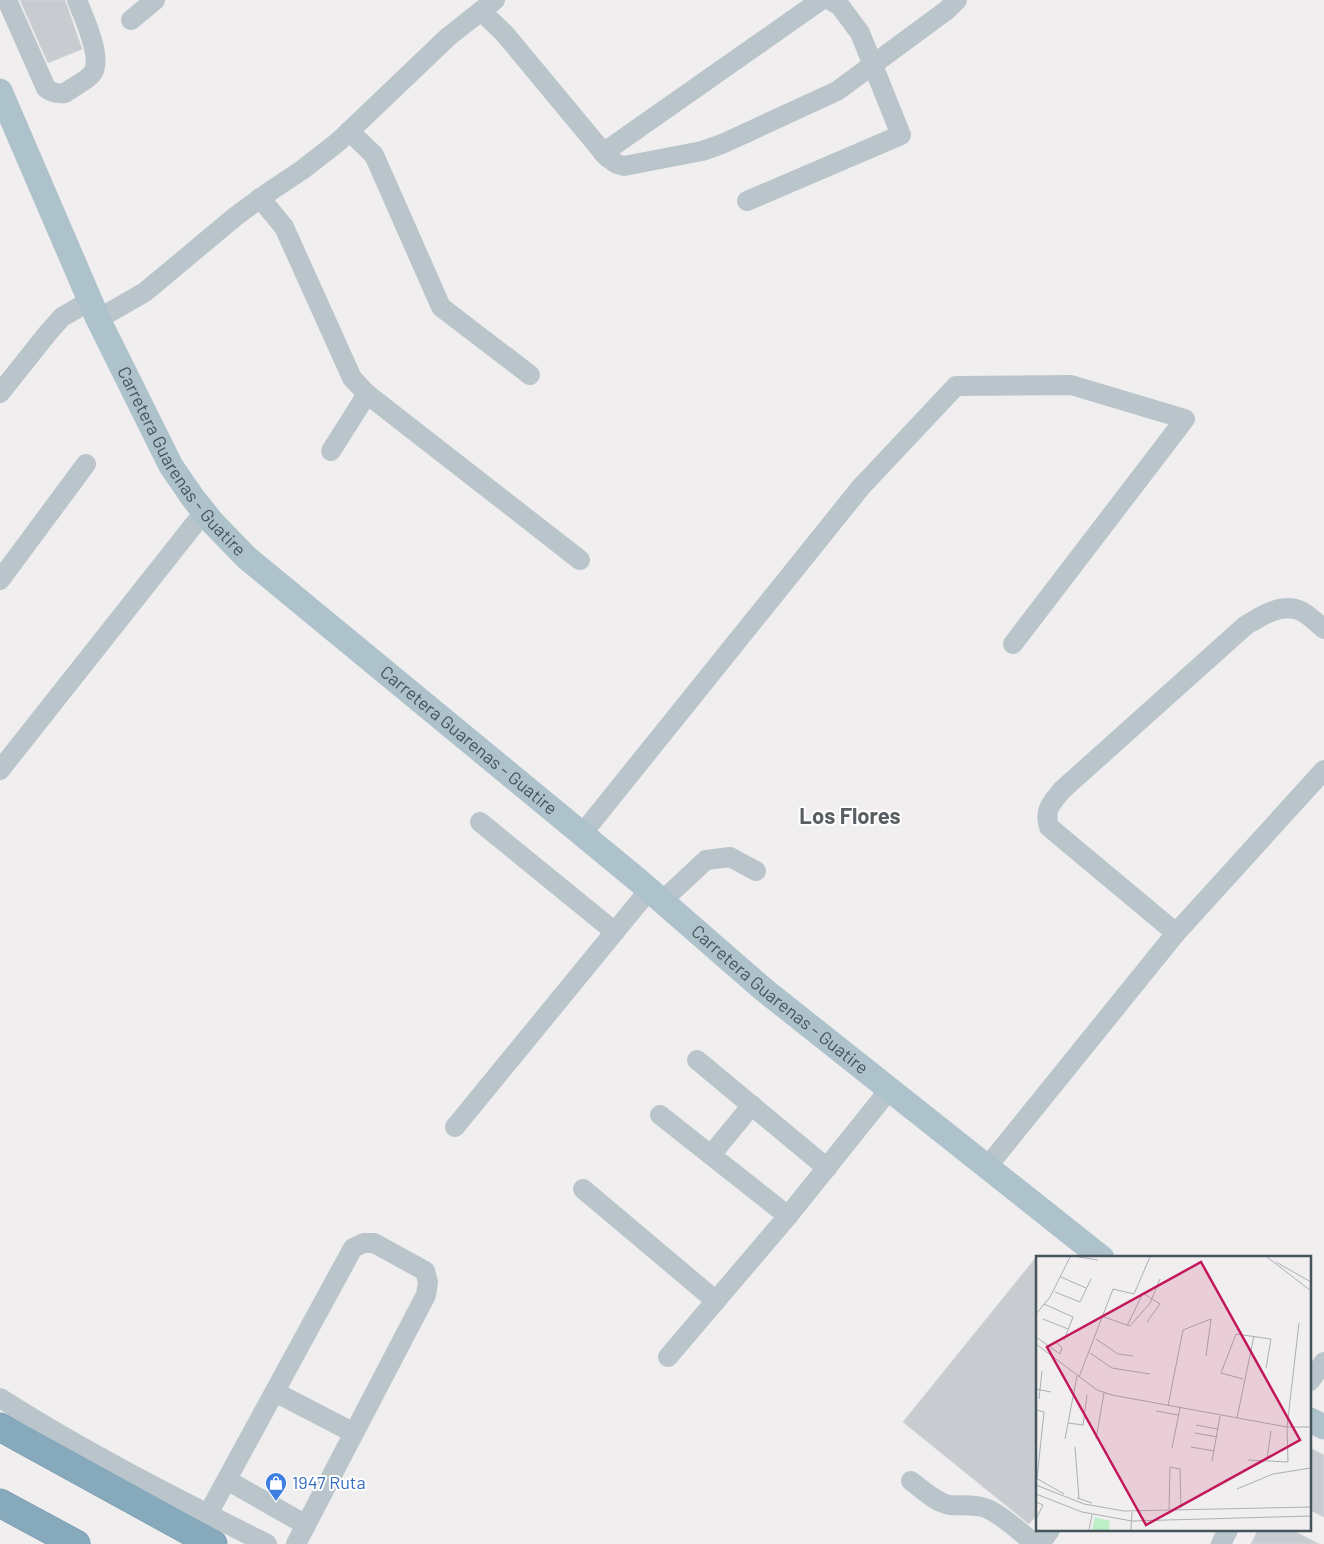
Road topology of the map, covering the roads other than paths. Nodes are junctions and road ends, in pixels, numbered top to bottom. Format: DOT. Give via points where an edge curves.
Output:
graph roads {
  1 [pos="7,0"];
  2 [pos="77,0"];
  3 [pos="155,0"];
  4 [pos="821,0"];
  5 [pos="830,0"];
  6 [pos="956,0"];
  7 [pos="488,5"];
  8 [pos="131,20"];
  9 [pos="874,65"];
  10 [pos="0,91"];
  11 [pos="349,131"];
  12 [pos="604,153"];
  13 [pos="260,198"];
  14 [pos="747,201"];
  15 [pos="94,310"];
  16 [pos="530,376"];
  17 [pos="0,393"];
  18 [pos="367,394"];
  19 [pos="330,451"];
  20 [pos="86,464"];
  21 [pos="204,512"];
  22 [pos="580,560"];
  23 [pos="0,580"];
  24 [pos="1324,629"];
  25 [pos="1013,644"];
  26 [pos="0,770"];
  27 [pos="1324,770"];
  28 [pos="480,822"];
  29 [pos="582,834"];
  30 [pos="756,871"];
  31 [pos="655,896"];
  32 [pos="615,932"];
  33 [pos="1176,933"];
  34 [pos="697,1060"];
  35 [pos="889,1090"];
  36 [pos="752,1106"];
  37 [pos="660,1115"];
  38 [pos="455,1127"];
  39 [pos="710,1155"];
  40 [pos="987,1167"];
  41 [pos="826,1168"];
  42 [pos="583,1189"];
  43 [pos="788,1216"];
  44 [pos="1099,1256"];
  45 [pos="716,1300"];
  46 [pos="668,1357"];
  47 [pos="1324,1362"];
  48 [pos="1312,1378"];
  49 [pos="275,1392"];
  50 [pos="0,1398"];
  51 [pos="1312,1421"];
  52 [pos="0,1427"];
  53 [pos="1324,1427"];
  54 [pos="354,1433"];
  55 [pos="227,1480"];
  56 [pos="911,1481"];
  57 [pos="0,1503"];
  58 [pos="208,1514"];
  59 [pos="306,1525"];
  60 [pos="1049,1532"];
  61 [pos="1227,1532"];
  62 [pos="76,1544"];
  63 [pos="214,1544"];
  64 [pos="267,1544"];
  65 [pos="296,1544"];
  66 [pos="1034,1544"];
  67 [pos="1040,1544"];
  68 [pos="1221,1544"];
  1 -- 2 [label="street" via="46,88 60,94 92,74 95,66 96,54"];
  3 -- 8 [label="street"];
  4 -- 12 [label="street"];
  5 -- 9 [label="street" via="840,6 860,33"];
  6 -- 9 [label="street"];
  7 -- 11 [label="street" via="448,37"];
  7 -- 12 [label="street" via="504,33"];
  9 -- 12 [label="street" via="837,91 745,135 702,151 624,166 611,161"];
  9 -- 14 [label="street" via="901,135"];
  10 -- 15 [label="main road, Carretera Guarenas - Guatire"];
  11 -- 13 [label="street" via="302,170"];
  11 -- 16 [label="street" via="374,155 441,307"];
  13 -- 15 [label="street" via="127,303"];
  13 -- 18 [label="street" via="284,227 352,378"];
  15 -- 17 [label="street" via="62,317"];
  15 -- 21 [label="main road, Carretera Guarenas - Guatire" via="171,466"];
  18 -- 19 [label="street"];
  18 -- 22 [label="street"];
  20 -- 23 [label="street"];
  21 -- 26 [label="street"];
  21 -- 29 [label="main road, Carretera Guarenas - Guatire" via="247,558"];
  24 -- 33 [label="street" via="1302,612 1291,608 1263,615 1245,626 1062,790 1049,806 1046,817 1049,828"];
  25 -- 29 [label="street" via="1184,419 1071,385 956,386 861,487"];
  27 -- 33 [label="street"];
  28 -- 32 [label="street"];
  29 -- 31 [label="main road, Carretera Guarenas - Guatire"];
  30 -- 31 [label="street" via="730,858 706,860"];
  31 -- 32 [label="street"];
  31 -- 35 [label="main road, Carretera Guarenas - Guatire" via="763,989"];
  32 -- 38 [label="street"];
  33 -- 40 [label="street"];
  34 -- 36 [label="street"];
  35 -- 40 [label="main road, Carretera Guarenas - Guatire"];
  35 -- 41 [label="street"];
  36 -- 39 [label="street"];
  36 -- 41 [label="street"];
  37 -- 39 [label="street"];
  39 -- 43 [label="street"];
  40 -- 44 [label="main road, Carretera Guarenas - Guatire"];
  41 -- 43 [label="street"];
  42 -- 45 [label="street"];
  43 -- 45 [label="street"];
  45 -- 46 [label="street"];
  47 -- 48 [label="street"];
  49 -- 54 [label="street"];
  49 -- 54 [label="street" via="353,1248 374,1243 425,1272 428,1282 426,1295"];
  49 -- 55 [label="street"];
  50 -- 58 [label="street" via="51,1431"];
  51 -- 53 [label="main road"];
  52 -- 63 [label="highway"];
  54 -- 59 [label="street"];
  55 -- 58 [label="street"];
  55 -- 59 [label="street"];
  56 -- 66 [label="street" via="939,1501 988,1508"];
  57 -- 62 [label="highway"];
  58 -- 64 [label="street"];
  59 -- 65 [label="street"];
  60 -- 67 [label="street"];
  61 -- 68 [label="street"];
}
